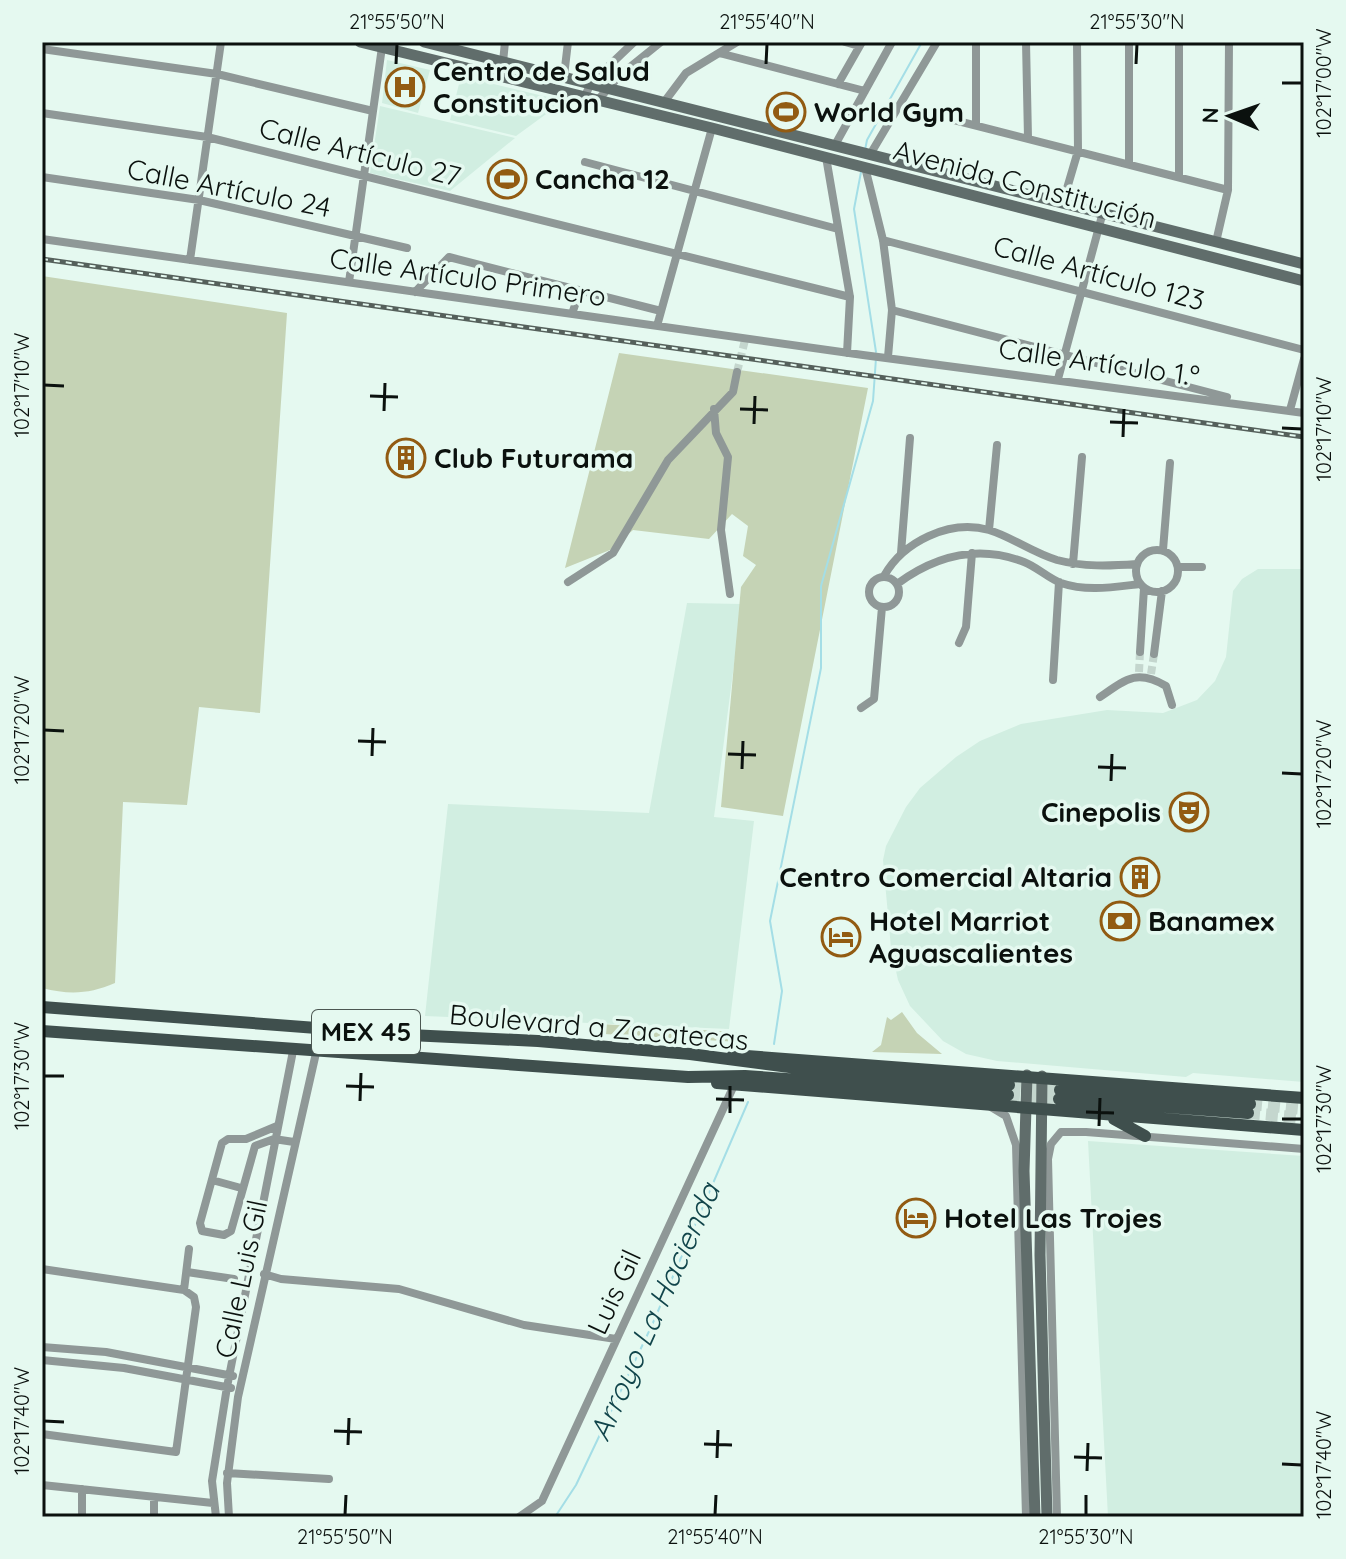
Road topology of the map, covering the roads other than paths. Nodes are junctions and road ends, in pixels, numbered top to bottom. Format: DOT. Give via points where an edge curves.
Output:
graph roads {
  1 [pos="221,42"];
  2 [pos="360,42"];
  3 [pos="424,42"];
  4 [pos="505,42"];
  5 [pos="568,42"];
  6 [pos="622,42"];
  7 [pos="634,42"];
  8 [pos="661,42"];
  9 [pos="737,42"];
  10 [pos="845,42"];
  11 [pos="892,42"];
  12 [pos="937,42"];
  13 [pos="976,42"];
  14 [pos="1026,42"];
  15 [pos="1077,42"];
  16 [pos="1129,42"];
  17 [pos="1179,42"];
  18 [pos="1229,42"];
  19 [pos="445,44"];
  20 [pos="860,44"];
  21 [pos="382,47"];
  22 [pos="42,49"];
  23 [pos="620,53"];
  24 [pos="723,54"];
  25 [pos="503,62"];
  26 [pos="217,74"];
  27 [pos="564,76"];
  28 [pos="591,83"];
  29 [pos="838,84"];
  30 [pos="607,87"];
  31 [pos="865,91"];
  32 [pos="585,96"];
  33 [pos="598,100"];
  34 [pos="665,101"];
  35 [pos="899,106"];
  36 [pos="373,111"];
  37 [pos="42,113"];
  38 [pos="976,124"];
  39 [pos="712,128"];
  40 [pos="207,137"];
  41 [pos="1028,138"];
  42 [pos="838,145"];
  43 [pos="1078,151"];
  44 [pos="869,153"];
  45 [pos="826,157"];
  46 [pos="585,162"];
  47 [pos="1129,163"];
  48 [pos="864,167"];
  49 [pos="365,176"];
  50 [pos="42,177"];
  51 [pos="1179,177"];
  52 [pos="1228,190"];
  53 [pos="694,192"];
  54 [pos="199,200"];
  55 [pos="1063,202"];
  56 [pos="1103,212"];
  57 [pos="838,229"];
  58 [pos="1098,229"];
  59 [pos="357,237"];
  60 [pos="42,239"];
  61 [pos="883,240"];
  62 [pos="1216,242"];
  63 [pos="407,248"];
  64 [pos="678,252"];
  65 [pos="190,260"];
  66 [pos="1304,264"];
  67 [pos="1304,281"];
  68 [pos="349,282"];
  69 [pos="580,290"];
  70 [pos="415,292"];
  71 [pos="1082,292"];
  72 [pos="850,297"];
  73 [pos="892,310"];
  74 [pos="661,311"];
  75 [pos="572,314"];
  76 [pos="657,326"];
  77 [pos="1304,350"];
  78 [pos="847,353"];
  79 [pos="1064,353"];
  80 [pos="885,356"];
  81 [pos="1304,359"];
  82 [pos="737,372"];
  83 [pos="1058,379"];
  84 [pos="1259,406"];
  85 [pos="714,409"];
  86 [pos="1290,410"];
  87 [pos="1304,413"];
  88 [pos="910,438"];
  89 [pos="997,445"];
  90 [pos="1082,457"];
  91 [pos="1170,463"];
  92 [pos="989,530"];
  93 [pos="1027,550"];
  94 [pos="1163,550"];
  95 [pos="901,553"];
  96 [pos="972,553"];
  97 [pos="1023,561"];
  98 [pos="1073,564"];
  99 [pos="1137,564"];
  100 [pos="1178,567"];
  101 [pos="1202,567"];
  102 [pos="884,576"];
  103 [pos="568,582"];
  104 [pos="1059,582"];
  105 [pos="897,584"];
  106 [pos="1142,586"];
  107 [pos="1162,591"];
  108 [pos="730,594"];
  109 [pos="882,607"];
  110 [pos="959,643"];
  111 [pos="1140,652"];
  112 [pos="1154,654"];
  113 [pos="1053,680"];
  114 [pos="1100,697"];
  115 [pos="1172,701"];
  116 [pos="861,708"];
  117 [pos="42,1007"];
  118 [pos="42,1031"];
  119 [pos="293,1051"];
  120 [pos="316,1053"];
  121 [pos="690,1054"];
  122 [pos="1027,1075"];
  123 [pos="1042,1076"];
  124 [pos="736,1081"];
  125 [pos="1059,1094"];
  126 [pos="1304,1098"];
  127 [pos="987,1105"];
  128 [pos="1024,1109"];
  129 [pos="1249,1109"];
  130 [pos="1039,1110"];
  131 [pos="1107,1116"];
  132 [pos="277,1126"];
  133 [pos="1304,1130"];
  134 [pos="1145,1136"];
  135 [pos="274,1139"];
  136 [pos="294,1142"];
  137 [pos="1304,1149"];
  138 [pos="1024,1171"];
  139 [pos="212,1180"];
  140 [pos="1017,1185"];
  141 [pos="241,1188"];
  142 [pos="1049,1232"];
  143 [pos="189,1249"];
  144 [pos="1040,1255"];
  145 [pos="42,1269"];
  146 [pos="187,1272"];
  147 [pos="264,1274"];
  148 [pos="234,1279"];
  149 [pos="1019,1280"];
  150 [pos="184,1290"];
  151 [pos="1028,1290"];
  152 [pos="616,1339"];
  153 [pos="42,1347"];
  154 [pos="42,1360"];
  155 [pos="189,1368"];
  156 [pos="1043,1370"];
  157 [pos="230,1376"];
  158 [pos="242,1378"];
  159 [pos="188,1380"];
  160 [pos="227,1387"];
  161 [pos="1053,1387"];
  162 [pos="240,1390"];
  163 [pos="42,1434"];
  164 [pos="1046,1458"];
  165 [pos="227,1473"];
  166 [pos="329,1479"];
  167 [pos="42,1485"];
  168 [pos="82,1489"];
  169 [pos="154,1497"];
  170 [pos="213,1503"];
  171 [pos="1036,1513"];
  172 [pos="82,1517"];
  173 [pos="154,1517"];
  174 [pos="216,1517"];
  175 [pos="229,1517"];
  176 [pos="519,1517"];
  177 [pos="1026,1517"];
  178 [pos="1047,1517"];
  179 [pos="1057,1517"];
  1 -- 26 [label="street"];
  2 -- 21 [label="main road, Avenida Constitución"];
  3 -- 19 [label="main road, Avenida Constitución"];
  4 -- 25 [label="street"];
  5 -- 27 [label="street"];
  6 -- 23 [label="street"];
  7 -- 23 [label="street"];
  8 -- 30 [label="street"];
  9 -- 24 [label="street"];
  10 -- 20 [label="street"];
  11 -- 31 [label="street"];
  12 -- 35 [label="street"];
  13 -- 38 [label="street"];
  14 -- 41 [label="street"];
  15 -- 43 [label="street"];
  16 -- 47 [label="street"];
  17 -- 51 [label="street"];
  18 -- 52 [label="street"];
  19 -- 25 [label="main road, Avenida Constitución"];
  20 -- 29 [label="street"];
  21 -- 32 [label="main road, Avenida Constitución"];
  21 -- 36 [label="street"];
  22 -- 26 [label="street"];
  23 -- 28 [label="street"];
  24 -- 29 [label="street"];
  24 -- 34 [label="street" via="686,73"];
  25 -- 27 [label="main road, Avenida Constitución"];
  26 -- 36 [label="street"];
  26 -- 40 [label="street"];
  27 -- 28 [label="main road, Avenida Constitución"];
  28 -- 30 [label="main road, Avenida Constitución"];
  28 -- 32 [label="street"];
  29 -- 31 [label="street"];
  30 -- 33 [label="street"];
  30 -- 34 [label="main road, Avenida Constitución"];
  31 -- 42 [label="street"];
  32 -- 33 [label="main road, Avenida Constitución"];
  33 -- 39 [label="main road, Avenida Constitución"];
  34 -- 42 [label="main road, Avenida Constitución"];
  35 -- 38 [label="street"];
  35 -- 44 [label="street"];
  36 -- 49 [label="street"];
  37 -- 40 [label="street, Calle Artículo 27"];
  38 -- 41 [label="street"];
  39 -- 45 [label="main road, Avenida Constitución"];
  39 -- 53 [label="street"];
  40 -- 49 [label="street, Calle Artículo 27"];
  40 -- 54 [label="street"];
  41 -- 43 [label="street"];
  42 -- 44 [label="main road, Avenida Constitución"];
  43 -- 47 [label="street"];
  43 -- 55 [label="street"];
  44 -- 55 [label="main road, Avenida Constitución"];
  45 -- 48 [label="main road, Avenida Constitución"];
  45 -- 57 [label="street"];
  46 -- 53 [label="street"];
  47 -- 51 [label="street"];
  48 -- 58 [label="main road, Avenida Constitución"];
  48 -- 61 [label="street"];
  49 -- 59 [label="street"];
  49 -- 64 [label="street, Calle Artículo 27"];
  50 -- 54 [label="street, Calle Artículo 24"];
  51 -- 52 [label="street"];
  52 -- 62 [label="street"];
  53 -- 57 [label="street"];
  53 -- 64 [label="street"];
  54 -- 59 [label="street, Calle Artículo 24"];
  54 -- 65 [label="street"];
  55 -- 56 [label="main road, Avenida Constitución"];
  56 -- 58 [label="street"];
  56 -- 62 [label="main road, Avenida Constitución"];
  57 -- 72 [label="street"];
  58 -- 67 [label="main road, Avenida Constitución"];
  58 -- 71 [label="street"];
  59 -- 63 [label="street, Calle Artículo 24"];
  59 -- 68 [label="street"];
  60 -- 65 [label="street, Calle Artículo Primero"];
  61 -- 71 [label="street, Calle Artículo 123"];
  61 -- 73 [label="street"];
  62 -- 66 [label="main road, Avenida Constitución"];
  64 -- 72 [label="street, Calle Artículo 27"];
  64 -- 74 [label="street"];
  65 -- 68 [label="street, Calle Artículo Primero"];
  68 -- 70 [label="street, Calle Artículo Primero"];
  69 -- 70 [label="street" via="449,257"];
  69 -- 74 [label="street"];
  69 -- 75 [label="street"];
  70 -- 75 [label="street, Calle Artículo Primero"];
  71 -- 77 [label="street, Calle Artículo 123"];
  71 -- 79 [label="street"];
  72 -- 78 [label="street"];
  73 -- 79 [label="street"];
  73 -- 80 [label="street"];
  74 -- 76 [label="street"];
  75 -- 76 [label="street, Calle Artículo Primero"];
  76 -- 78 [label="street, Calle Artículo Primero"];
  78 -- 80 [label="street, Calle Artículo Primero"];
  79 -- 83 [label="street"];
  79 -- 84 [label="street"];
  80 -- 83 [label="street, Calle Artículo 1.º"];
  81 -- 86 [label="street"];
  82 -- 85 [label="street" via="733,392"];
  83 -- 84 [label="street, Calle Artículo 1.º"];
  84 -- 86 [label="street, Calle Artículo 1.º"];
  85 -- 103 [label="street" via="668,460 613,553"];
  85 -- 108 [label="street" via="716,433 728,457 721,530"];
  86 -- 87 [label="street, Calle Artículo 1.º"];
  88 -- 95 [label="street"];
  89 -- 92 [label="street"];
  90 -- 98 [label="street"];
  91 -- 94 [label="street"];
  92 -- 93 [label="street"];
  92 -- 95 [label="street" via="939,533"];
  93 -- 97 [label="street"];
  93 -- 98 [label="street"];
  94 -- 99 [label="street" via="1150,550"];
  94 -- 100 [label="street"];
  95 -- 102 [label="street"];
  96 -- 97 [label="street"];
  96 -- 105 [label="street" via="924,564"];
  96 -- 110 [label="street" via="966,627"];
  97 -- 104 [label="street"];
  98 -- 99 [label="street"];
  99 -- 106 [label="street"];
  100 -- 101 [label="street"];
  100 -- 107 [label="street" via="1175,582"];
  102 -- 105 [label="street"];
  102 -- 109 [label="street" via="869,588 870,598"];
  104 -- 106 [label="street"];
  104 -- 113 [label="street"];
  105 -- 109 [label="street" via="895,602"];
  106 -- 107 [label="street"];
  106 -- 111 [label="street"];
  107 -- 112 [label="street"];
  109 -- 116 [label="street" via="874,699"];
  114 -- 115 [label="street" via="1139,674 1166,686"];
  117 -- 121 [label="main road, Boulevard a Zacatecas / MEX 45"];
  118 -- 119 [label="main road, Boulevard a Zacatecas / MEX 45"];
  119 -- 120 [label="main road, Boulevard a Zacatecas / MEX 45"];
  119 -- 132 [label="street, Calle Luis Gil"];
  120 -- 124 [label="main road, Boulevard a Zacatecas / MEX 45"];
  120 -- 136 [label="street, Calle Luis Gil"];
  121 -- 122 [label="main road"];
  121 -- 124 [label="main road, Boulevard a Zacatecas / MEX 45" via="1008,1090"];
  122 -- 123 [label="main road"];
  122 -- 128 [label="main road"];
  123 -- 126 [label="main road"];
  123 -- 130 [label="main road"];
  124 -- 127 [label="main road"];
  124 -- 152 [label="street, Luis Gil"];
  125 -- 129 [label="main road"];
  127 -- 128 [label="main road"];
  127 -- 140 [label="street" via="1006,1116 1014,1132"];
  128 -- 130 [label="main road"];
  128 -- 138 [label="main road"];
  130 -- 131 [label="main road"];
  130 -- 144 [label="main road"];
  131 -- 133 [label="main road"];
  131 -- 134 [label="main road"];
  132 -- 135 [label="street, Calle Luis Gil"];
  132 -- 139 [label="street" via="222,1143"];
  134 -- 137 [label="street"];
  134 -- 142 [label="street" via="1061,1132 1048,1159"];
  135 -- 136 [label="street"];
  135 -- 141 [label="street" via="255,1146"];
  135 -- 157 [label="street, Calle Luis Gil"];
  136 -- 147 [label="street, Calle Luis Gil"];
  138 -- 140 [label="main road"];
  138 -- 151 [label="main road"];
  139 -- 141 [label="street"];
  139 -- 141 [label="street" via="202,1231 231,1231"];
  140 -- 149 [label="street"];
  142 -- 144 [label="main road"];
  142 -- 161 [label="street"];
  143 -- 146 [label="street"];
  144 -- 156 [label="main road"];
  145 -- 150 [label="street"];
  146 -- 148 [label="street"];
  146 -- 150 [label="street"];
  147 -- 152 [label="street" via="399,1289 524,1325"];
  147 -- 158 [label="street, Calle Luis Gil"];
  149 -- 151 [label="main road"];
  149 -- 177 [label="street"];
  150 -- 155 [label="street" via="194,1297 196,1307"];
  151 -- 171 [label="main road"];
  152 -- 176 [label="street, Luis Gil" via="542,1501"];
  153 -- 155 [label="street" via="106,1352"];
  154 -- 159 [label="street" via="73,1360"];
  155 -- 157 [label="street"];
  155 -- 159 [label="street"];
  156 -- 161 [label="main road"];
  156 -- 164 [label="main road"];
  157 -- 158 [label="street"];
  157 -- 160 [label="street, Calle Luis Gil"];
  158 -- 162 [label="street, Calle Luis Gil"];
  159 -- 160 [label="street"];
  159 -- 163 [label="street" via="176,1452"];
  160 -- 162 [label="street"];
  160 -- 170 [label="street, Calle Luis Gil"];
  161 -- 179 [label="street"];
  162 -- 165 [label="street, Calle Luis Gil"];
  164 -- 171 [label="main road"];
  164 -- 178 [label="main road"];
  165 -- 166 [label="street"];
  165 -- 175 [label="street, Calle Luis Gil"];
  167 -- 168 [label="street"];
  168 -- 169 [label="street"];
  168 -- 172 [label="street"];
  169 -- 170 [label="street"];
  169 -- 173 [label="street"];
  170 -- 174 [label="street, Calle Luis Gil"];
}
